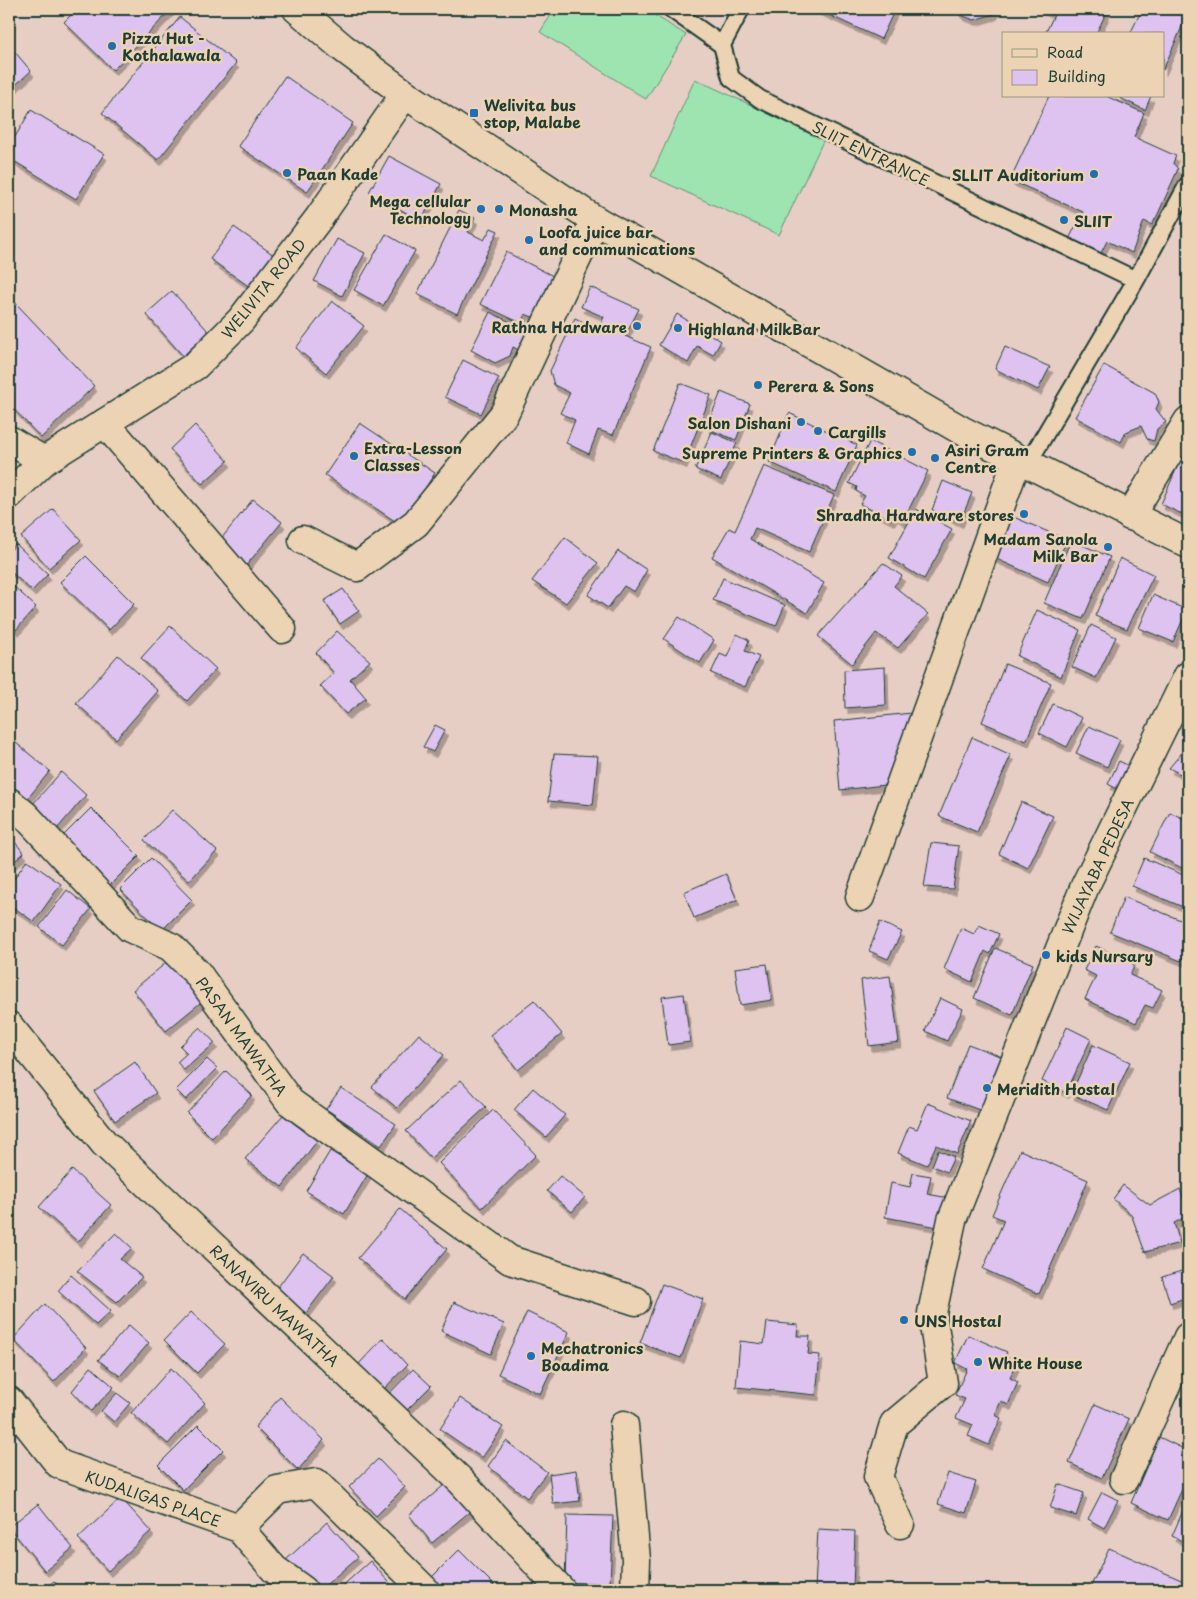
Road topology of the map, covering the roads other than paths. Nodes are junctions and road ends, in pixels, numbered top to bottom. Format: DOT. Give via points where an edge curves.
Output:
graph roads {
  1 [pos="296,9"];
  2 [pos="671,9"];
  3 [pos="741,9"];
  4 [pos="722,45"];
  5 [pos="405,94"];
  6 [pos="1188,184"];
  7 [pos="595,220"];
  8 [pos="1136,280"];
  9 [pos="1188,421"];
  10 [pos="104,423"];
  11 [pos="9,440"];
  12 [pos="44,460"];
  13 [pos="1022,462"];
  14 [pos="9,494"];
  15 [pos="1130,516"];
  16 [pos="303,540"];
  17 [pos="1188,544"];
  18 [pos="282,629"];
  19 [pos="1188,676"];
  20 [pos="9,802"];
  21 [pos="860,897"];
  22 [pos="9,1026"];
  23 [pos="636,1301"];
  24 [pos="1188,1337"];
  25 [pos="9,1401"];
  26 [pos="624,1425"];
  27 [pos="1124,1479"];
  28 [pos="900,1524"];
  29 [pos="239,1528"];
  30 [pos="555,1584"];
  31 [pos="303,1590"];
  32 [pos="425,1590"];
  33 [pos="635,1590"];
  1 -- 5 [label="street"];
  2 -- 4 [label="lane"];
  3 -- 4 [label="lane"];
  4 -- 8 [label="lane, SLIIT ENTRANCE" via="731,78 760,99"];
  5 -- 7 [label="street"];
  5 -- 10 [label="street, WELIVITA ROAD" via="319,218 242,320 195,366"];
  6 -- 8 [label="lane"];
  7 -- 13 [label="street"];
  7 -- 16 [label="street" via="504,414 416,523 357,567"];
  8 -- 13 [label="lane"];
  9 -- 15 [label="street"];
  10 -- 12 [label="street, WELIVITA ROAD"];
  10 -- 18 [label="street"];
  11 -- 12 [label="street"];
  12 -- 14 [label="street, WELIVITA ROAD"];
  13 -- 15 [label="street"];
  13 -- 21 [label="street"];
  15 -- 17 [label="street"];
  19 -- 28 [label="street, WIJAYABA PEDESA" via="1085,886 952,1220 932,1313 943,1383 894,1424 878,1477"];
  20 -- 23 [label="street, PASAN MAWATHA" via="130,928 171,947 197,973 290,1102 510,1260"];
  22 -- 30 [label="street, RANAVIRU MAWATHA" via="104,1143 461,1480"];
  24 -- 27 [label="street"];
  25 -- 29 [label="street, KUDALIGAS PLACE" via="59,1464"];
  26 -- 33 [label="street" via="636,1560"];
  29 -- 31 [label="street, KUDALIGAS PLACE" via="274,1569"];
  29 -- 32 [label="street" via="277,1490 316,1483"];
}
